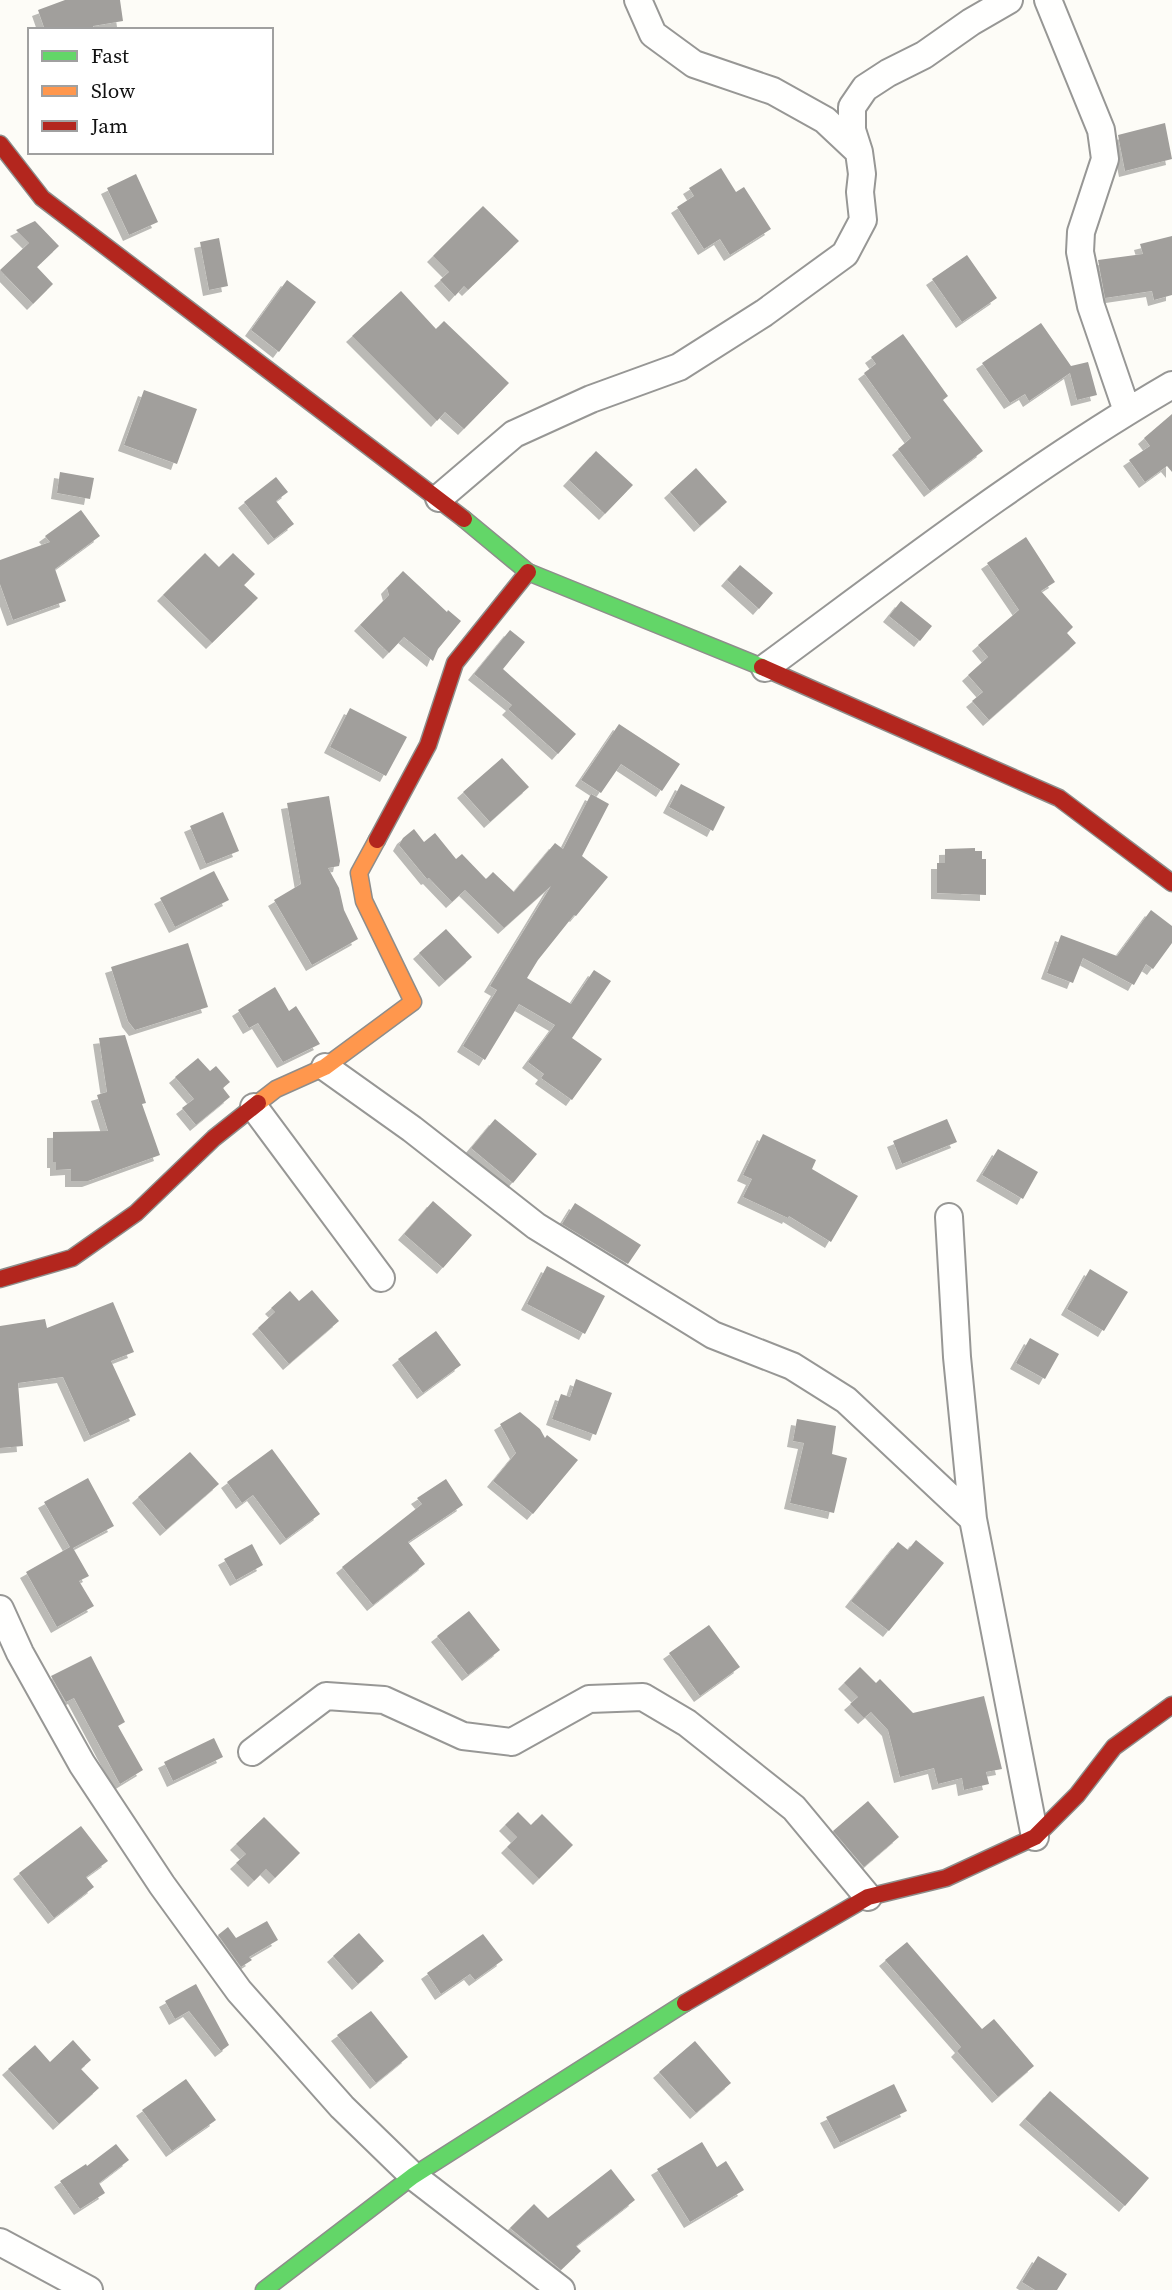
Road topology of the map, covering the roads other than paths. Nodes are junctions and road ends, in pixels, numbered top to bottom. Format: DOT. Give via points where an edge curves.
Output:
graph roads {
  1 [pos="638,0"];
  2 [pos="1009,0"];
  3 [pos="1048,0"];
  4 [pos="0,144"];
  5 [pos="859,152"];
  6 [pos="1172,385"];
  7 [pos="1127,411"];
  8 [pos="439,498"];
  9 [pos="528,572"];
  10 [pos="765,668"];
  11 [pos="1172,883"];
  12 [pos="325,1067"];
  13 [pos="254,1107"];
  14 [pos="949,1217"];
  15 [pos="381,1278"];
  16 [pos="0,1279"];
  17 [pos="973,1519"];
  18 [pos="0,1609"];
  19 [pos="1172,1705"];
  20 [pos="252,1752"];
  21 [pos="1035,1838"];
  22 [pos="868,1897"];
  23 [pos="413,2176"];
  24 [pos="0,2242"];
  25 [pos="89,2290"];
  26 [pos="264,2290"];
  27 [pos="561,2290"];
  1 -- 5 [label="street" via="653,34 694,64 773,92 825,120"];
  2 -- 5 [label="street" via="865,88 852,107 852,130"];
  3 -- 7 [label="street" via="1101,130 1105,159 1081,232 1080,252 1091,306"];
  4 -- 8 [label="street" via="43,198"];
  5 -- 8 [label="street" via="863,220 845,254 679,367 514,434"];
  6 -- 7 [label="street"];
  7 -- 10 [label="street" via="965,520"];
  8 -- 9 [label="street"];
  9 -- 10 [label="street"];
  9 -- 12 [label="street" via="455,663 428,745 359,873 364,901 414,1002"];
  10 -- 11 [label="street" via="1059,797"];
  12 -- 13 [label="street" via="276,1090"];
  12 -- 17 [label="street" via="536,1226 713,1335 792,1366 846,1400"];
  13 -- 15 [label="street"];
  13 -- 16 [label="street" via="214,1138 136,1213 72,1258"];
  14 -- 17 [label="street"];
  17 -- 21 [label="street"];
  18 -- 23 [label="street" via="82,1764 231,1980 342,2107"];
  19 -- 21 [label="street" via="1114,1747 1077,1795"];
  20 -- 22 [label="street" via="326,1696 384,1700 463,1737 512,1742 589,1699 643,1696 687,1723 794,1808"];
  21 -- 22 [label="street" via="946,1878"];
  22 -- 23 [label="street" via="669,2012"];
  23 -- 26 [label="street"];
  23 -- 27 [label="street"];
  24 -- 25 [label="street"];
}
